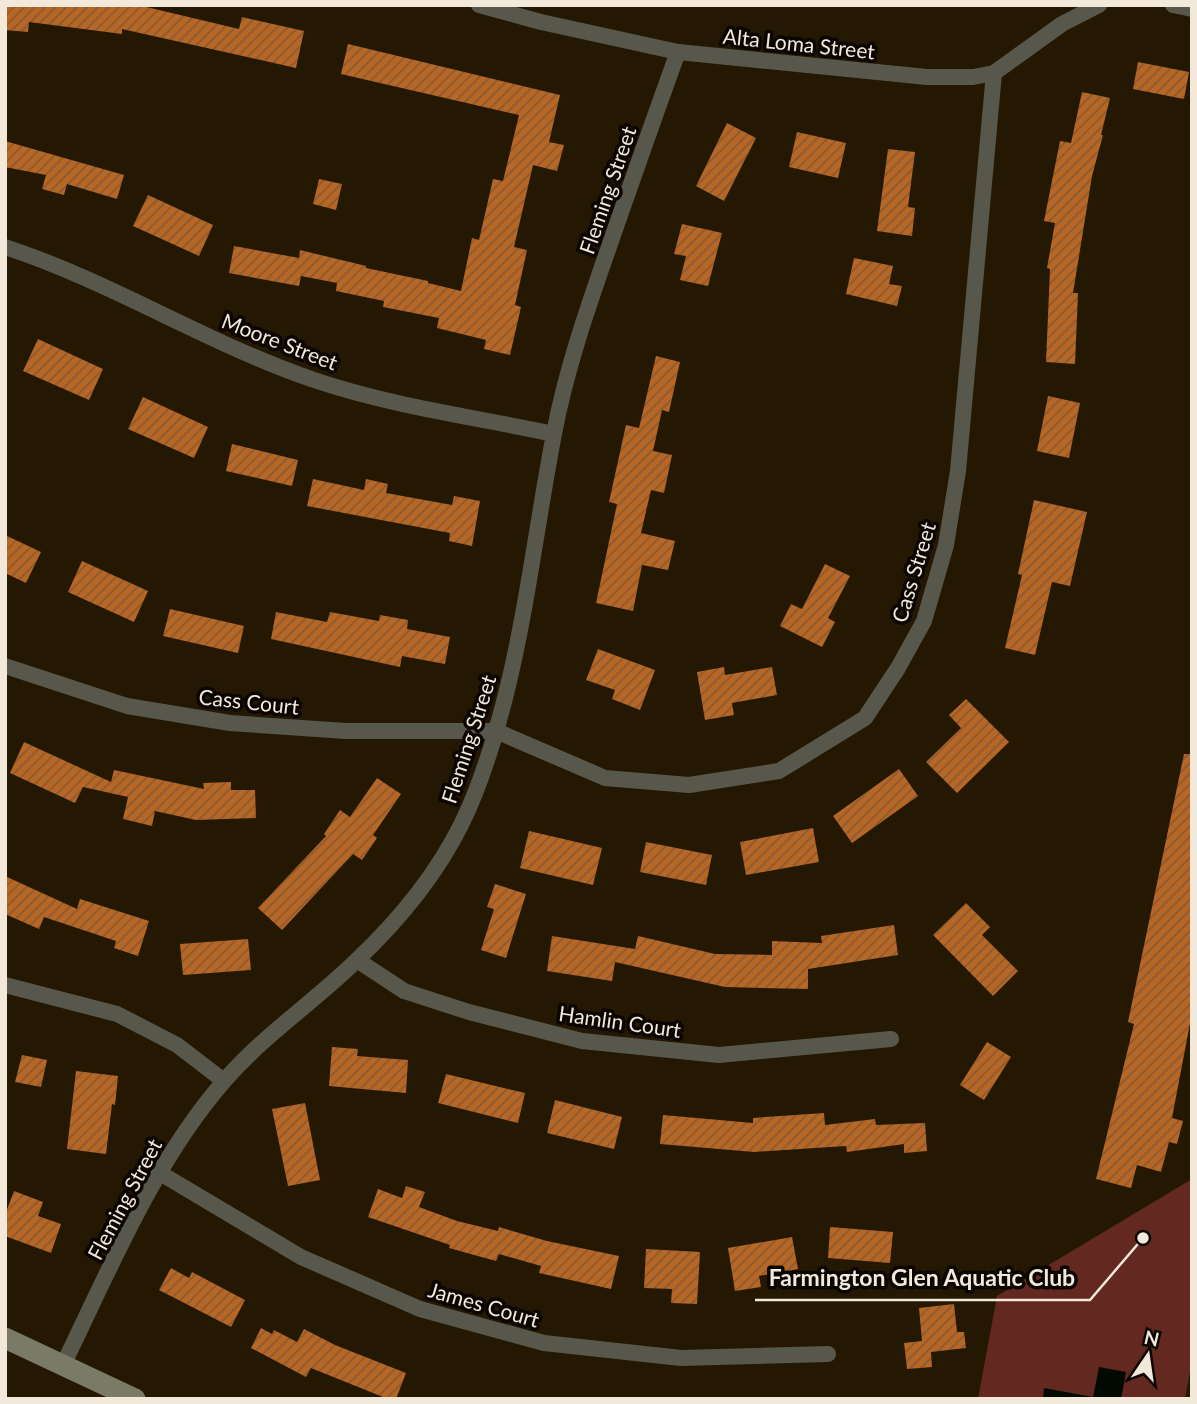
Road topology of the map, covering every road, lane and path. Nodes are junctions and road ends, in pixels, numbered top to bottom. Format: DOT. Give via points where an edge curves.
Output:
graph roads {
  1 [pos="479,5"];
  2 [pos="1100,5"];
  3 [pos="1173,5"];
  4 [pos="1192,9"];
  5 [pos="678,52"];
  6 [pos="994,73"];
  7 [pos="5,247"];
  8 [pos="554,434"];
  9 [pos="5,666"];
  10 [pos="496,731"];
  11 [pos="357,960"];
  12 [pos="5,985"];
  13 [pos="891,1039"];
  14 [pos="223,1082"];
  15 [pos="160,1173"];
  16 [pos="5,1338"];
  17 [pos="828,1354"];
  18 [pos="63,1365"];
  19 [pos="135,1399"];
  1 -- 5 [label="street, Alta Loma Street"];
  2 -- 6 [label="street" via="1062,24"];
  3 -- 4 [label="street"];
  5 -- 6 [label="street, Alta Loma Street" via="927,77"];
  5 -- 8 [label="street, Fleming Street" via="597,281"];
  6 -- 10 [label="street, Cass Street" via="958,471 946,545 924,621 864,718 779,771 689,785 605,778"];
  7 -- 8 [label="street, Moore Street" via="315,380"];
  8 -- 10 [label="street, Fleming Street" via="517,647"];
  9 -- 10 [label="street, Cass Court" via="127,706 230,723 346,731"];
  10 -- 11 [label="street, Fleming Street" via="462,824 435,870"];
  11 -- 13 [label="street, Hamlin Court" via="404,991 582,1041 719,1055"];
  11 -- 14 [label="street, Fleming Street" via="257,1046"];
  12 -- 14 [label="street" via="117,1014 177,1045"];
  14 -- 15 [label="street, Fleming Street"];
  15 -- 17 [label="street, James Court" via="301,1257 420,1309 507,1333 544,1343 681,1358"];
  15 -- 18 [label="street, Fleming Street"];
  16 -- 18 [label="street"];
  18 -- 19 [label="street"];
}
